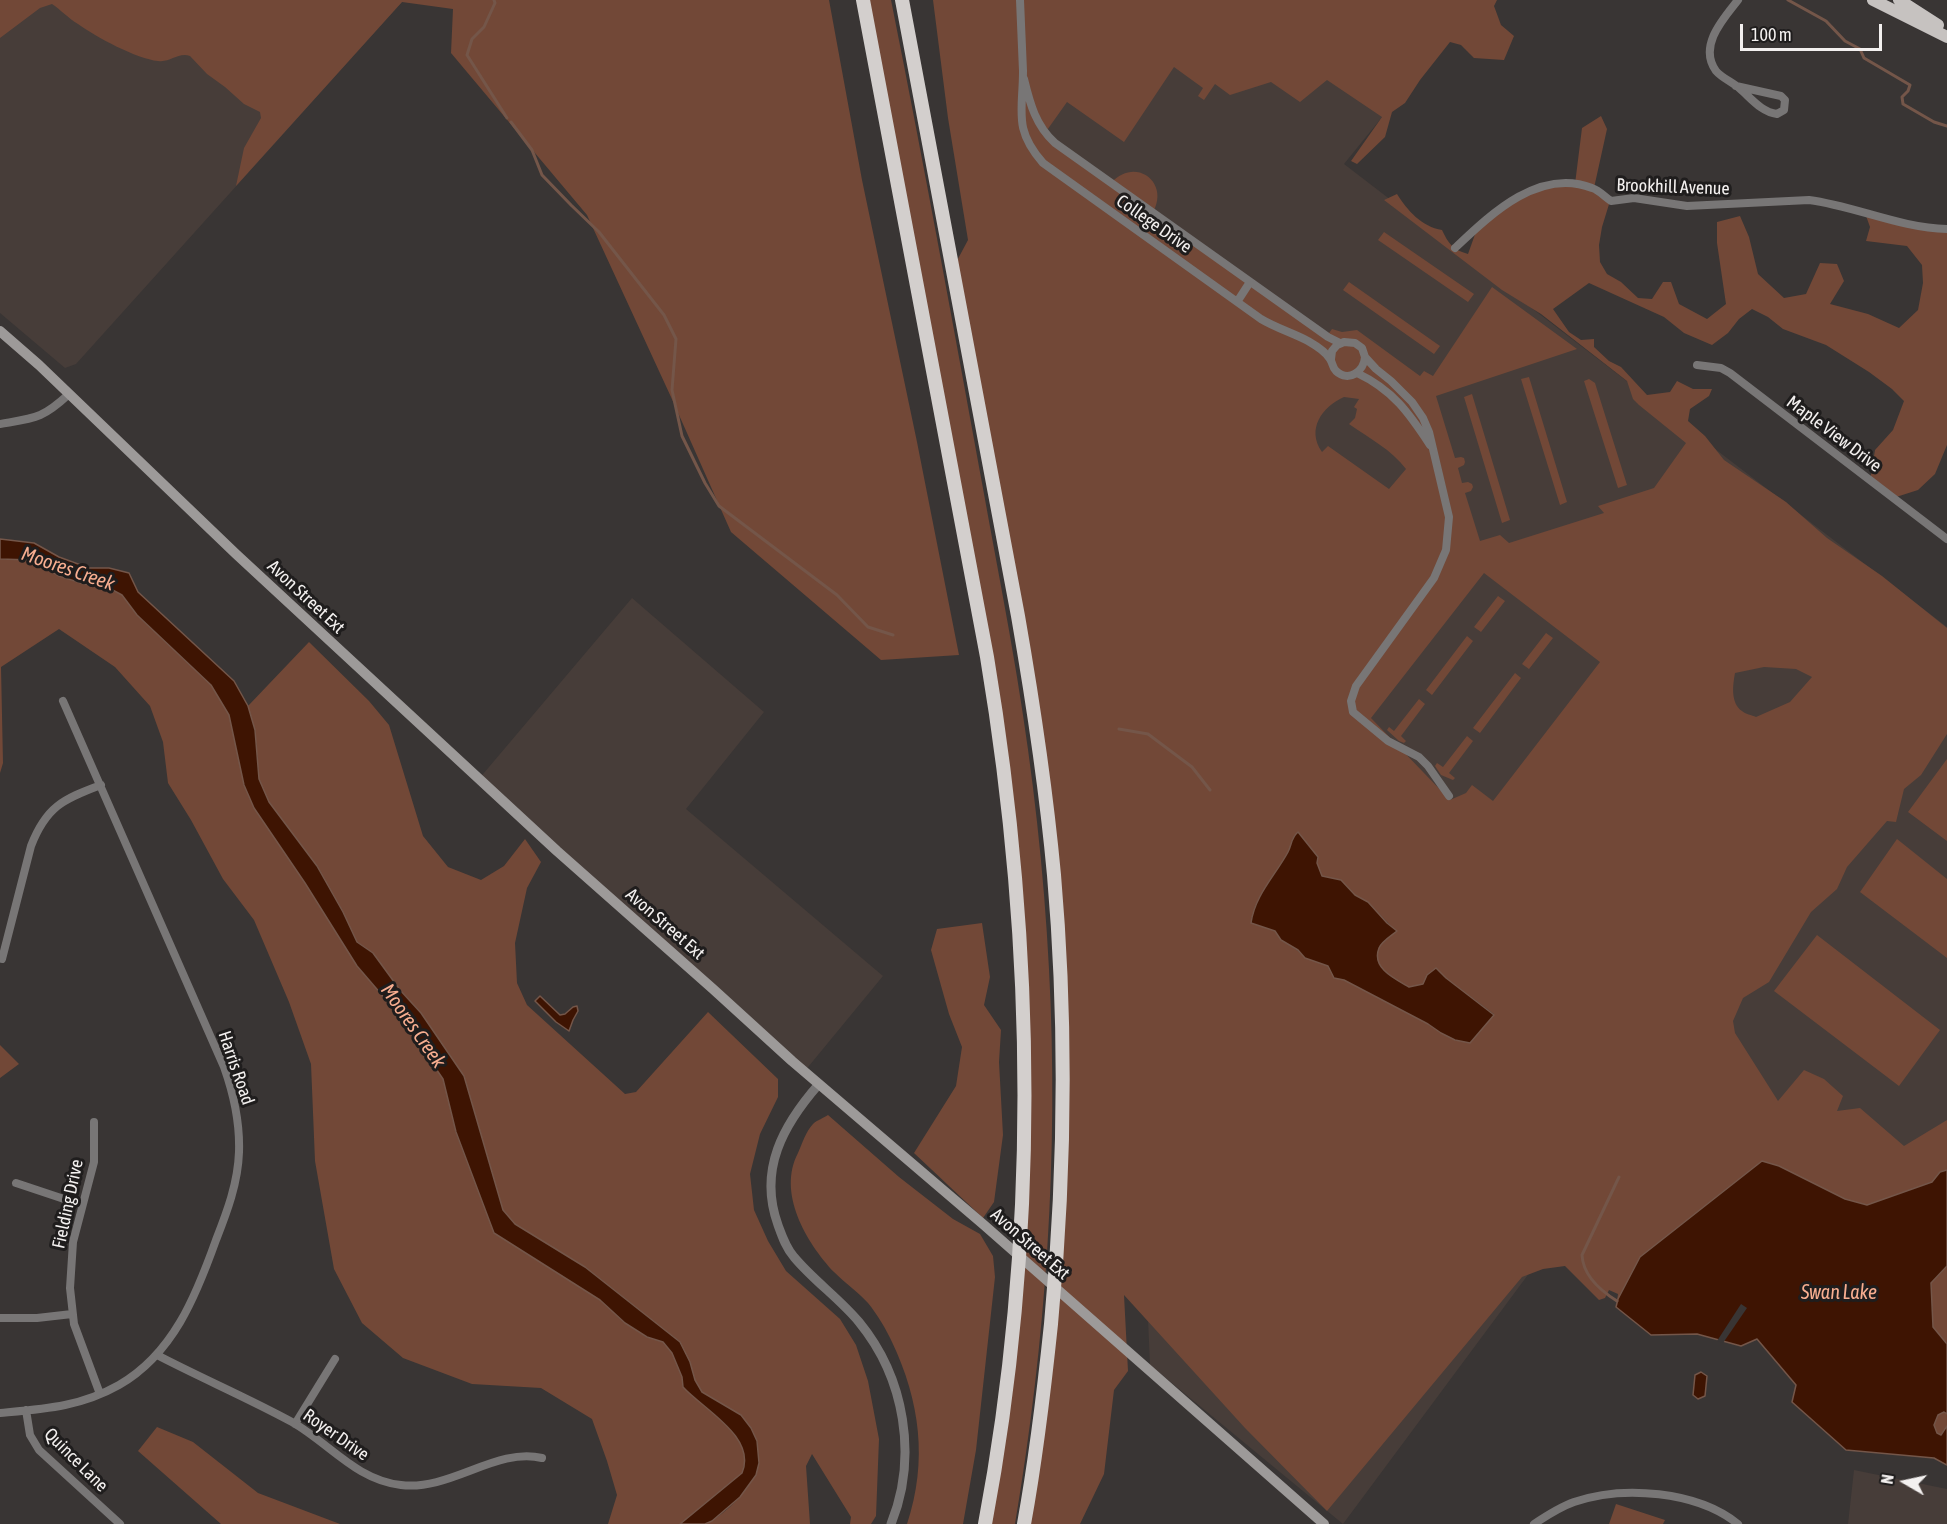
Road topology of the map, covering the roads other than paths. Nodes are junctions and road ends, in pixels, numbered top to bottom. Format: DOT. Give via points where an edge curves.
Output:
graph roads {
  1 [pos="863,0"];
  2 [pos="902,0"];
  3 [pos="1020,0"];
  4 [pos="1738,0"];
  5 [pos="1873,0"];
  6 [pos="1899,0"];
  7 [pos="1947,31"];
  8 [pos="1947,37"];
  9 [pos="1023,72"];
  10 [pos="1736,86"];
  11 [pos="1947,230"];
  12 [pos="1455,248"];
  13 [pos="1250,282"];
  14 [pos="1237,302"];
  15 [pos="0,331"];
  16 [pos="1340,343"];
  17 [pos="1365,357"];
  18 [pos="1331,359"];
  19 [pos="1697,365"];
  20 [pos="1357,373"];
  21 [pos="69,394"];
  22 [pos="0,424"];
  23 [pos="1431,446"];
  24 [pos="1947,539"];
  25 [pos="63,701"];
  26 [pos="101,785"];
  27 [pos="1449,795"];
  28 [pos="2,959"];
  29 [pos="819,1084"];
  30 [pos="94,1122"];
  31 [pos="16,1183"];
  32 [pos="82,1205"];
  33 [pos="72,1314"];
  34 [pos="0,1318"];
  35 [pos="157,1356"];
  36 [pos="335,1359"];
  37 [pos="100,1394"];
  38 [pos="26,1410"];
  39 [pos="0,1413"];
  40 [pos="295,1424"];
  41 [pos="542,1458"];
  42 [pos="1318,1522"];
  43 [pos="120,1524"];
  44 [pos="891,1524"];
  45 [pos="985,1524"];
  46 [pos="1024,1524"];
  47 [pos="1534,1524"];
  48 [pos="1738,1524"];
  1 -- 45 [label="highway" via="987,657 1004,763 1017,888 1025,1053 1022,1206 1011,1345"];
  2 -- 46 [label="highway" via="1018,616 1054,876 1062,1009 1059,1239 1044,1400"];
  3 -- 9 [label="street, College Drive"];
  4 -- 10 [label="street" via="1716,31 1710,48 1715,69"];
  5 -- 8 [label="highway"];
  6 -- 7 [label="highway"];
  9 -- 13 [label="street, College Drive" via="1035,116 1050,139"];
  9 -- 14 [label="street, College Drive" via="1021,122 1029,146 1043,163"];
  10 -- 10 [label="street" via="1763,110 1777,114 1784,110 1785,100 1781,96"];
  11 -- 12 [label="street, Brookhill Avenue" via="1809,200 1688,206 1634,198 1611,201 1593,188 1559,184 1520,196"];
  13 -- 14 [label="street"];
  13 -- 16 [label="street, College Drive"];
  14 -- 18 [label="street, College Drive" via="1273,327 1306,340"];
  15 -- 21 [label="main road, Avon Street Ext"];
  16 -- 17 [label="street, College Drive" via="1355,342"];
  16 -- 18 [label="street"];
  17 -- 20 [label="street" via="1363,368"];
  17 -- 23 [label="street, College Drive" via="1412,402 1423,418"];
  18 -- 20 [label="street, College Drive" via="1337,372 1347,376"];
  19 -- 24 [label="street, Maple View Drive" via="1730,373"];
  20 -- 23 [label="street, College Drive" via="1396,399"];
  21 -- 22 [label="street" via="40,416"];
  21 -- 29 [label="main road, Avon Street Ext" via="506,805"];
  23 -- 27 [label="street, College Drive" via="1449,517 1442,562 1356,686 1351,707 1356,717 1388,741 1419,757"];
  25 -- 26 [label="street, Harris Road"];
  26 -- 28 [label="street" via="67,799 45,817 37,831"];
  26 -- 35 [label="street, Harris Road" via="224,1067 238,1125 239,1155 226,1214 190,1306"];
  29 -- 42 [label="main road, Avon Street Ext"];
  29 -- 44 [label="street" via="782,1137 772,1164 771,1201 792,1255 859,1322 880,1354 894,1386 903,1423 905,1457 901,1493"];
  30 -- 32 [label="street, Fielding Drive" via="94,1162"];
  31 -- 32 [label="street"];
  32 -- 33 [label="street, Fielding Drive" via="71,1263"];
  33 -- 34 [label="street"];
  33 -- 37 [label="street, Fielding Drive"];
  35 -- 37 [label="street, Harris Road" via="134,1376"];
  35 -- 40 [label="street, Royer Drive"];
  36 -- 40 [label="street"];
  37 -- 38 [label="street, Harris Road" via="67,1406"];
  38 -- 39 [label="street, Harris Road"];
  38 -- 43 [label="street, Quince Lane" via="30,1435 39,1450"];
  40 -- 41 [label="street, Royer Drive" via="356,1469 402,1485 438,1482 512,1457"];
  47 -- 48 [label="street" via="1572,1503 1620,1493 1689,1500"];
}
